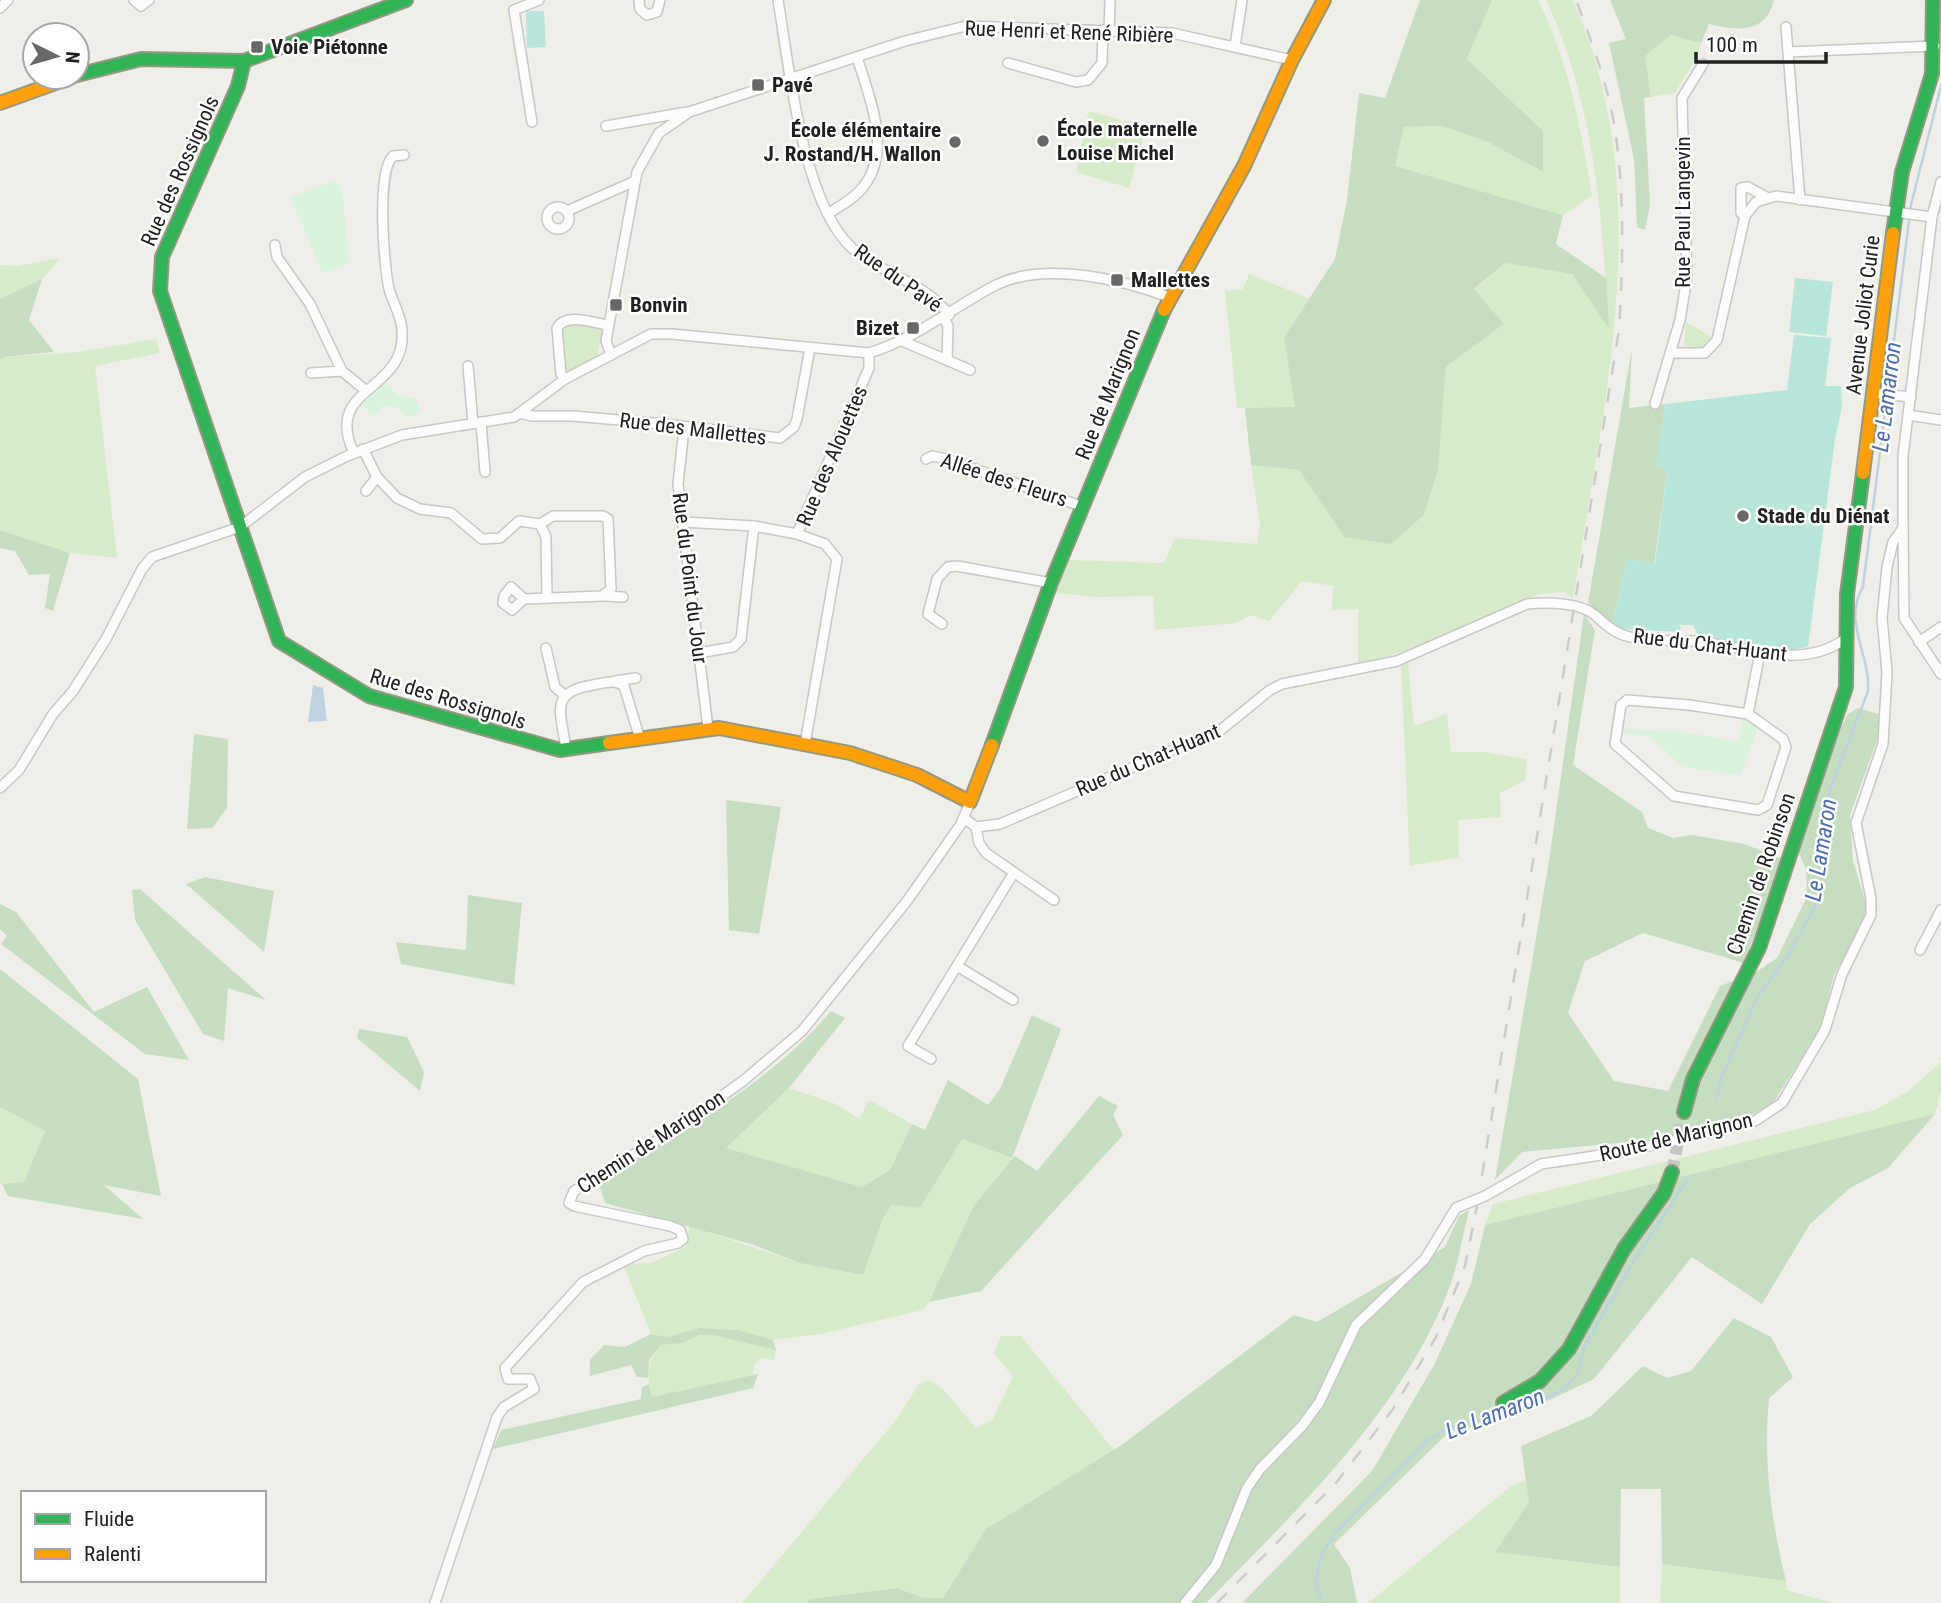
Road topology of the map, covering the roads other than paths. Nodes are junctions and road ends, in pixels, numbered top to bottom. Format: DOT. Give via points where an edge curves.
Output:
graph roads {
  1 [pos="8,0"];
  2 [pos="134,0"];
  3 [pos="149,0"];
  4 [pos="406,0"];
  5 [pos="539,0"];
  6 [pos="639,0"];
  7 [pos="660,0"];
  8 [pos="778,0"];
  9 [pos="1110,0"];
  10 [pos="1242,0"];
  11 [pos="1324,0"];
  12 [pos="1933,0"];
  13 [pos="0,9"];
  14 [pos="1786,27"];
  15 [pos="1106,30"];
  16 [pos="1235,46"];
  17 [pos="1935,46"];
  18 [pos="1788,52"];
  19 [pos="857,57"];
  20 [pos="1292,60"];
  21 [pos="244,61"];
  22 [pos="1008,64"];
  23 [pos="1703,64"];
  24 [pos="91,72"];
  25 [pos="792,79"];
  26 [pos="33,91"];
  27 [pos="0,103"];
  28 [pos="690,112"];
  29 [pos="645,119"];
  30 [pos="531,122"];
  31 [pos="606,126"];
  32 [pos="659,133"];
  33 [pos="404,155"];
  34 [pos="635,181"];
  35 [pos="1941,182"];
  36 [pos="1766,197"];
  37 [pos="1800,200"];
  38 [pos="567,211"];
  39 [pos="1901,213"];
  40 [pos="829,214"];
  41 [pos="1745,216"];
  42 [pos="1932,217"];
  43 [pos="275,244"];
  44 [pos="1169,297"];
  45 [pos="946,316"];
  46 [pos="608,325"];
  47 [pos="901,340"];
  48 [pos="810,348"];
  49 [pos="869,352"];
  50 [pos="1671,353"];
  51 [pos="611,355"];
  52 [pos="947,360"];
  53 [pos="468,366"];
  54 [pos="970,370"];
  55 [pos="342,371"];
  56 [pos="311,373"];
  57 [pos="565,379"];
  58 [pos="365,390"];
  59 [pos="1877,394"];
  60 [pos="1911,397"];
  61 [pos="1655,404"];
  62 [pos="519,413"];
  63 [pos="1908,415"];
  64 [pos="1941,420"];
  65 [pos="477,423"];
  66 [pos="684,428"];
  67 [pos="363,449"];
  68 [pos="354,453"];
  69 [pos="926,459"];
  70 [pos="485,471"];
  71 [pos="377,477"];
  72 [pos="366,491"];
  73 [pos="1081,506"];
  74 [pos="683,522"];
  75 [pos="540,524"];
  76 [pos="754,526"];
  77 [pos="240,527"];
  78 [pos="1903,528"];
  79 [pos="797,534"];
  80 [pos="1051,583"];
  81 [pos="602,596"];
  82 [pos="623,597"];
  83 [pos="547,598"];
  84 [pos="524,599"];
  85 [pos="943,624"];
  86 [pos="1941,627"];
  87 [pos="1845,639"];
  88 [pos="1919,642"];
  89 [pos="546,648"];
  90 [pos="699,653"];
  91 [pos="1760,653"];
  92 [pos="1941,674"];
  93 [pos="636,678"];
  94 [pos="614,682"];
  95 [pos="564,695"];
  96 [pos="1748,714"];
  97 [pos="708,728"];
  98 [pos="640,739"];
  99 [pos="805,744"];
  100 [pos="566,750"];
  101 [pos="0,788"];
  102 [pos="970,802"];
  103 [pos="964,818"];
  104 [pos="976,827"];
  105 [pos="1013,874"];
  106 [pos="1054,900"];
  107 [pos="1941,910"];
  108 [pos="1920,950"];
  109 [pos="957,966"];
  110 [pos="1013,1000"];
  111 [pos="931,1059"];
  112 [pos="1684,1112"];
  113 [pos="1672,1172"];
  114 [pos="1503,1403"];
  115 [pos="435,1603"];
  116 [pos="1185,1603"];
  1 -- 13 [label="street"];
  2 -- 3 [label="street" via="141,6"];
  4 -- 21 [label="street"];
  5 -- 30 [label="street" via="514,10"];
  6 -- 7 [label="street" via="647,15 657,12"];
  8 -- 25 [label="street, Rue du Pavé"];
  9 -- 15 [label="street"];
  10 -- 16 [label="street"];
  11 -- 20 [label="street, Rue de Marignon"];
  12 -- 17 [label="street, Avenue Joliot Curie"];
  14 -- 18 [label="street"];
  15 -- 16 [label="street, Rue Henri et René Ribière" via="1172,33"];
  15 -- 19 [label="street, Rue Henri et René Ribière" via="966,26"];
  15 -- 22 [label="street" via="1102,63 1088,80 1076,82"];
  16 -- 20 [label="street, Rue Henri et René Ribière"];
  17 -- 18 [label="street"];
  17 -- 39 [label="street, Avenue Joliot Curie" via="1928,92 1902,172"];
  18 -- 37 [label="street"];
  19 -- 25 [label="street, Rue Henri et René Ribière"];
  19 -- 40 [label="street" via="875,116 876,155 863,187"];
  20 -- 44 [label="street, Rue de Marignon" via="1244,166"];
  21 -- 24 [label="street" via="141,59"];
  21 -- 77 [label="street, Rue des Rossignols" via="238,86 159,273 176,342"];
  23 -- 50 [label="street, Rue Paul Langevin" via="1682,98 1687,278"];
  25 -- 28 [label="street, Rue Henri et René Ribière"];
  25 -- 40 [label="street, Rue du Pavé" via="808,163"];
  26 -- 27 [label="street"];
  28 -- 29 [label="street, Rue Henri et René Ribière"];
  28 -- 32 [label="street, Rue Henri et René Ribière"];
  29 -- 31 [label="street, Rue Henri et René Ribière"];
  29 -- 32 [label="street"];
  32 -- 34 [label="street, Rue Henri et René Ribière" via="641,161"];
  33 -- 58 [label="street" via="393,156 386,169 383,232 389,288 403,340 396,365"];
  34 -- 38 [label="street"];
  34 -- 46 [label="street, Rue Henri et René Ribière"];
  35 -- 42 [label="street"];
  36 -- 37 [label="street"];
  36 -- 41 [label="street"];
  36 -- 41 [label="street" via="1741,188 1741,214"];
  37 -- 39 [label="street"];
  39 -- 42 [label="street"];
  39 -- 59 [label="street, Avenue Joliot Curie"];
  40 -- 45 [label="street, Rue du Pavé" via="850,246 938,301"];
  41 -- 50 [label="street" via="1717,340 1705,354"];
  42 -- 60 [label="street"];
  43 -- 55 [label="street" via="277,257 315,313"];
  44 -- 45 [label="street" via="1070,274 1040,273 997,285"];
  44 -- 73 [label="street, Rue de Marignon"];
  45 -- 47 [label="street"];
  45 -- 52 [label="street"];
  46 -- 51 [label="street, Rue Henri et René Ribière" via="606,341"];
  46 -- 57 [label="street" via="569,319 560,323 561,374"];
  47 -- 49 [label="street"];
  47 -- 52 [label="street"];
  48 -- 49 [label="street"];
  48 -- 51 [label="street" via="660,333"];
  48 -- 66 [label="street, Rue des Mallettes" via="797,419 787,435 771,439"];
  49 -- 79 [label="street, Rue des Alouettes" via="869,368"];
  50 -- 61 [label="street, Rue Paul Langevin"];
  51 -- 57 [label="street"];
  52 -- 54 [label="street"];
  53 -- 65 [label="street"];
  55 -- 56 [label="street"];
  55 -- 58 [label="street"];
  57 -- 62 [label="street"];
  58 -- 68 [label="street" via="346,419"];
  59 -- 60 [label="street"];
  59 -- 87 [label="street, Avenue Joliot Curie" via="1847,594"];
  60 -- 63 [label="street"];
  62 -- 65 [label="street, Rue des Mallettes"];
  62 -- 66 [label="street, Rue des Mallettes"];
  63 -- 64 [label="street"];
  63 -- 78 [label="street"];
  65 -- 67 [label="street, Rue des Mallettes" via="402,435"];
  65 -- 70 [label="street"];
  66 -- 74 [label="street, Rue du Point du Jour" via="678,484"];
  67 -- 68 [label="street, Rue des Mallettes"];
  67 -- 71 [label="street"];
  68 -- 77 [label="street, Rue des Mallettes" via="305,477"];
  69 -- 73 [label="street, Allée des Fleurs" via="946,459"];
  71 -- 72 [label="street"];
  71 -- 75 [label="street" via="397,498 420,509 451,513 487,541 500,538 519,521"];
  73 -- 80 [label="street, Rue de Marignon"];
  74 -- 76 [label="street"];
  74 -- 90 [label="street, Rue du Point du Jour"];
  75 -- 81 [label="street" via="553,516 608,519 611,589"];
  75 -- 83 [label="street" via="546,537"];
  76 -- 79 [label="street"];
  76 -- 90 [label="street" via="741,639 733,647"];
  77 -- 100 [label="street, Rue des Rossignols" via="279,641 289,649 369,696 530,744"];
  77 -- 101 [label="street, Rue des Mallettes" via="158,554 148,562 73,691 25,761"];
  78 -- 88 [label="street" via="1904,618"];
  78 -- 116 [label="street, Route de Marignon" via="1887,567 1882,618 1887,684 1883,744 1856,823 1871,915 1842,974 1825,1030 1782,1102 1755,1121 1723,1130 1541,1164 1456,1208 1425,1259 1356,1325 1319,1404 1247,1488 1216,1565"];
  79 -- 99 [label="street, Rue des Alouettes" via="825,544 837,559"];
  80 -- 85 [label="street" via="948,567 937,579 929,614"];
  80 -- 102 [label="street, Rue de Marignon"];
  81 -- 82 [label="street"];
  81 -- 83 [label="street"];
  83 -- 84 [label="street"];
  86 -- 88 [label="street"];
  87 -- 91 [label="street, Rue du Chat-Huant" via="1798,655"];
  87 -- 112 [label="street, Chemin de Robinson" via="1846,687 1759,948 1693,1079"];
  88 -- 92 [label="street"];
  89 -- 95 [label="street" via="555,687"];
  90 -- 97 [label="street, Rue du Point du Jour"];
  91 -- 96 [label="street"];
  91 -- 104 [label="street, Rue du Chat-Huant" via="1721,644 1628,637 1612,631 1587,610 1544,602 1527,604 1397,661 1282,684 1222,729 1000,824"];
  93 -- 94 [label="street"];
  94 -- 95 [label="street" via="575,687"];
  94 -- 98 [label="street" via="628,694"];
  95 -- 100 [label="street" via="560,703"];
  96 -- 96 [label="street" via="1628,700 1621,705 1615,744 1674,796 1758,810 1767,805 1786,747 1783,739"];
  97 -- 98 [label="street, Rue des Rossignols"];
  97 -- 99 [label="street, Rue des Rossignols"];
  98 -- 100 [label="street, Rue des Rossignols"];
  99 -- 102 [label="street, Rue des Rossignols" via="917,775"];
  102 -- 103 [label="street, Rue de Marignon"];
  103 -- 104 [label="street"];
  103 -- 115 [label="street, Chemin de Marignon" via="898,912 803,1031 732,1089 569,1198 574,1206 670,1226 680,1230 684,1239 644,1251 583,1282 505,1367 508,1380 530,1379 534,1389 504,1407 497,1417"];
  104 -- 105 [label="street" via="986,853"];
  105 -- 106 [label="street"];
  105 -- 109 [label="street"];
  107 -- 108 [label="street"];
  109 -- 110 [label="street"];
  109 -- 111 [label="street" via="908,1046"];
  113 -- 114 [label="street" via="1666,1191 1624,1249 1558,1361 1546,1377"];
}
